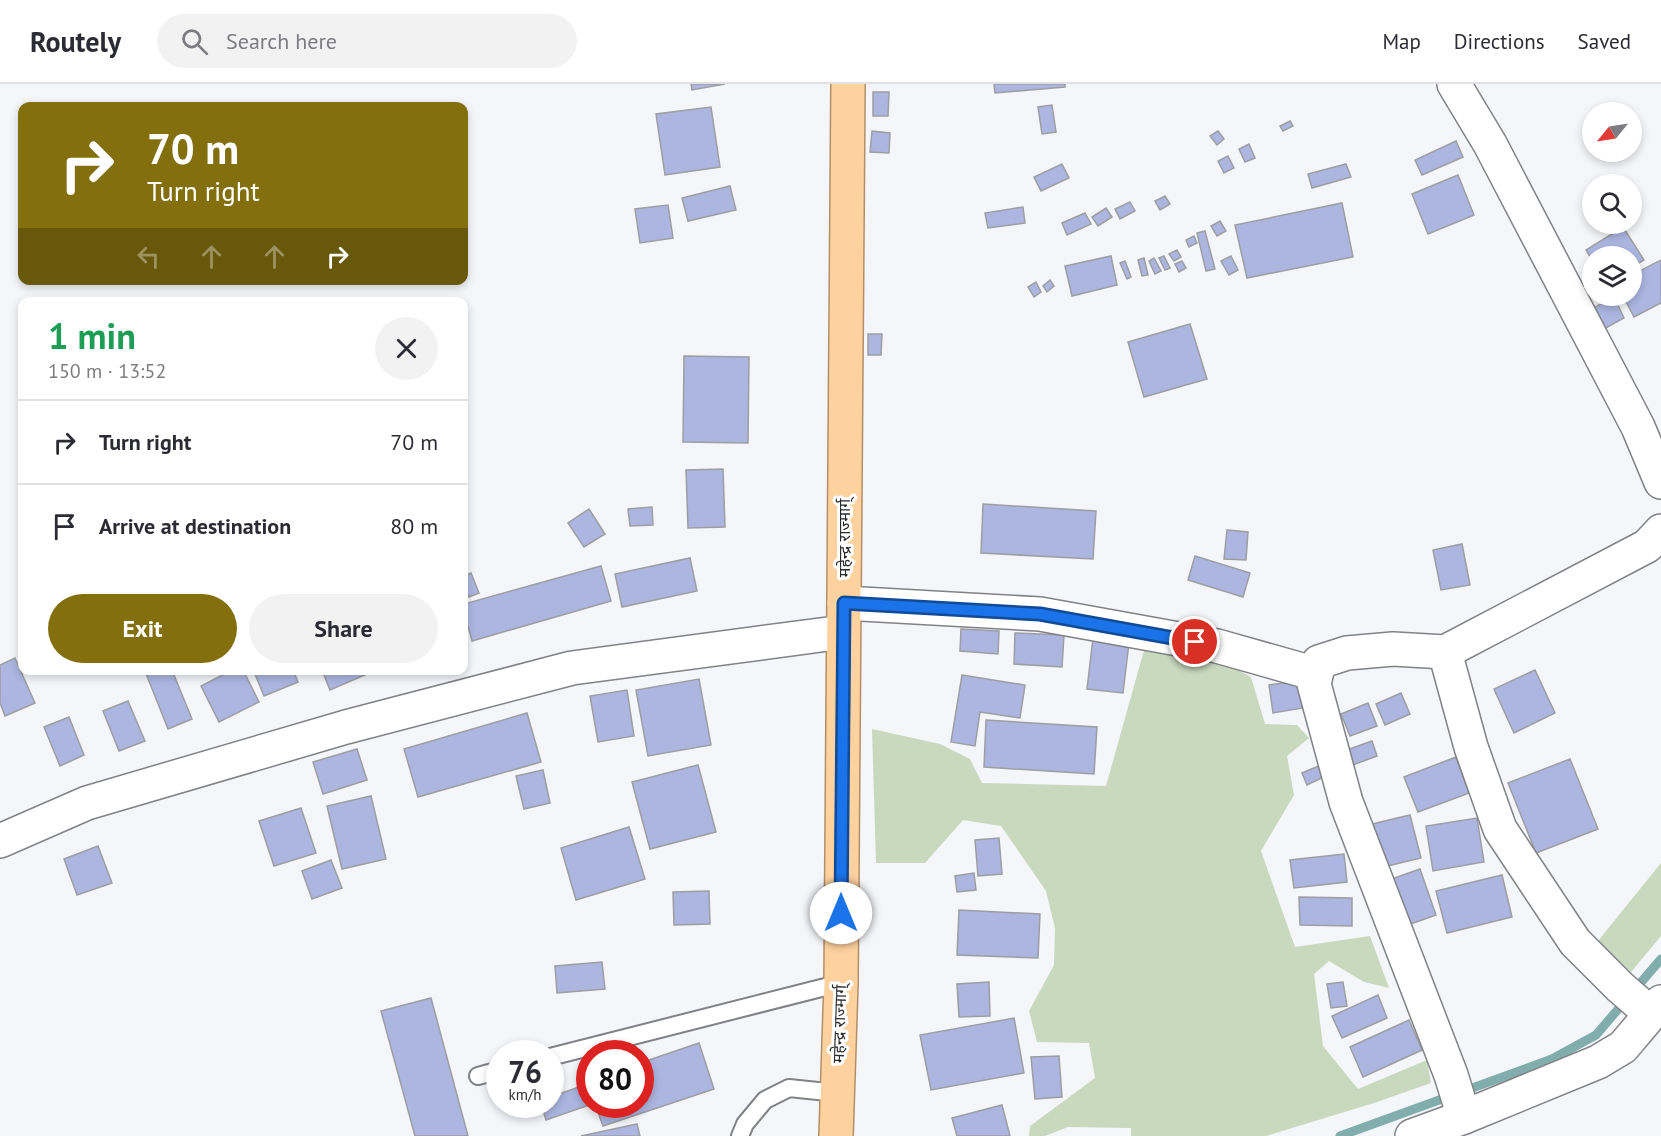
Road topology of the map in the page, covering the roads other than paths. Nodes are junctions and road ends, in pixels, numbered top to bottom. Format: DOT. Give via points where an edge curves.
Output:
graph roads {
  1 [pos="848,84"];
  2 [pos="1454,84"];
  3 [pos="1661,483"];
  4 [pos="1661,531"];
  5 [pos="843,617"];
  6 [pos="1445,652"];
  7 [pos="1316,674"];
  8 [pos="0,841"];
  9 [pos="841,983"];
  10 [pos="1656,1008"];
  11 [pos="564,1053"];
  12 [pos="486,1074"];
  13 [pos="478,1076"];
  14 [pos="837,1093"];
  15 [pos="1464,1117"];
  16 [pos="740,1136"];
  17 [pos="836,1136"];
  18 [pos="1412,1136"];
  1 -- 5 [label="highway, महेन्द्र राज्मार्ग्"];
  2 -- 3 [label="street" via="1490,144 1638,427"];
  4 -- 6 [label="street" via="1647,546"];
  5 -- 7 [label="street" via="1040,614 1217,646"];
  5 -- 8 [label="street" via="572,668 346,727 87,803"];
  5 -- 9 [label="highway, महेन्द्र राज्मार्ग्"];
  6 -- 7 [label="street" via="1393,649 1347,653 1319,662"];
  6 -- 10 [label="street" via="1471,747 1500,829 1575,942 1620,987"];
  7 -- 15 [label="street" via="1314,684 1346,802"];
  9 -- 11 [label="lane"];
  9 -- 14 [label="highway, महेन्द्र राज्मार्ग्"];
  10 -- 15 [label="street" via="1623,1047 1598,1062"];
  12 -- 13 [label="lane"];
  14 -- 16 [label="lane" via="789,1088 765,1100"];
  14 -- 17 [label="highway, महेन्द्र राज्मार्ग्"];
  15 -- 18 [label="street"];
}
